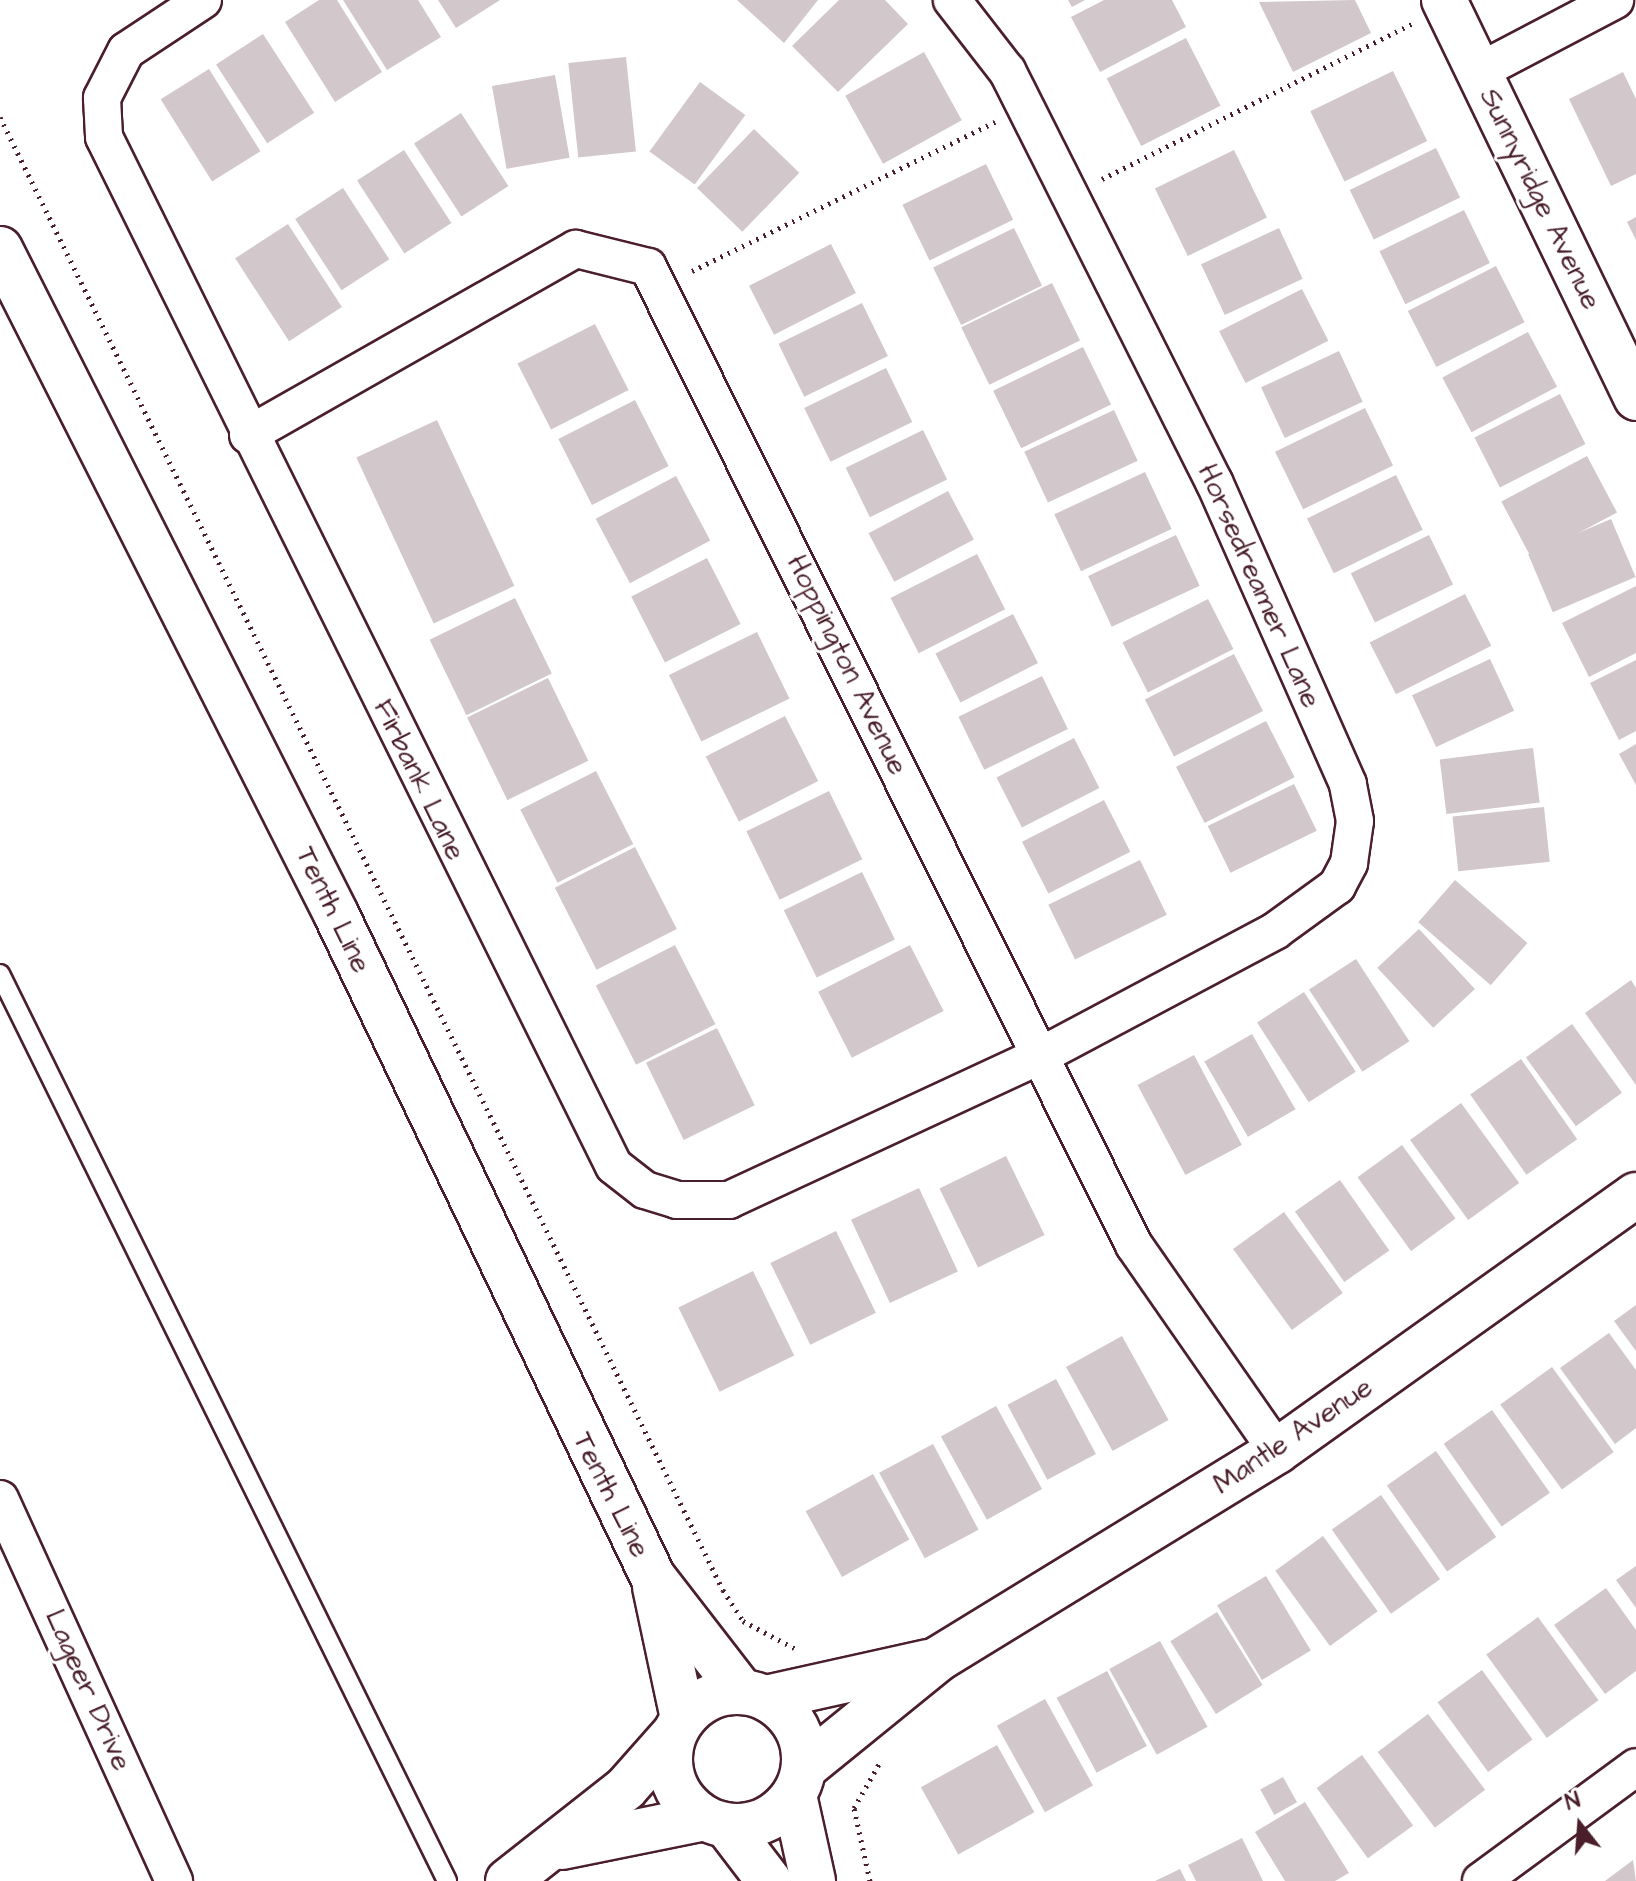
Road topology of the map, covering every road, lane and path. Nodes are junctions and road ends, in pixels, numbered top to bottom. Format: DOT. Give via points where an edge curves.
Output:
graph roads {
  1 [pos="203,0"];
  2 [pos="952,0"];
  3 [pos="1615,0"];
  4 [pos="1445,3"];
  5 [pos="1478,72"];
  6 [pos="1025,107"];
  7 [pos="0,117"];
  8 [pos="1069,196"];
  9 [pos="0,249"];
  10 [pos="658,287"];
  11 [pos="1636,398"];
  12 [pos="248,435"];
  13 [pos="0,974"];
  14 [pos="1042,1055"];
  15 [pos="1636,1195"];
  16 [pos="1277,1451"];
  17 [pos="0,1499"];
  18 [pos="653,1577"];
  19 [pos="801,1650"];
  20 [pos="938,1659"];
  21 [pos="754,1695"];
  22 [pos="863,1722"];
  23 [pos="678,1726"];
  24 [pos="1636,1767"];
  25 [pos="799,1782"];
  26 [pos="715,1822"];
  27 [pos="556,1848"];
  28 [pos="174,1881"];
  29 [pos="447,1881"];
  30 [pos="508,1881"];
  31 [pos="769,1881"];
  32 [pos="813,1881"];
  33 [pos="870,1881"];
  34 [pos="1481,1881"];
  1 -- 12 [label="street, Firbank Lane" via="126,51 102,98 104,137"];
  2 -- 6 [label="street, Horsedreamer Lane"];
  3 -- 5 [label="street"];
  4 -- 5 [label="street, Sunnyridge Avenue"];
  4 -- 8 [label="path"];
  5 -- 11 [label="street, Sunnyridge Avenue"];
  6 -- 8 [label="street, Horsedreamer Lane"];
  6 -- 10 [label="path"];
  7 -- 19 [label="path" via="723,1590 743,1621 768,1640"];
  8 -- 14 [label="street, Horsedreamer Lane" via="1214,482 1348,784 1355,821 1337,886 1275,931"];
  9 -- 18 [label="street, Tenth Line" via="336,914"];
  10 -- 12 [label="street, Hoppington Avenue" via="648,267 576,249"];
  10 -- 14 [label="street, Hoppington Avenue"];
  12 -- 14 [label="street, Firbank Lane" via="614,1166 645,1190 677,1200 729,1200"];
  13 -- 29 [label="lane"];
  14 -- 16 [label="street, Hoppington Avenue" via="1134,1245"];
  15 -- 16 [label="street, Mantle Avenue"];
  16 -- 20 [label="street, Mantle Avenue"];
  17 -- 28 [label="street, Lageer Drive"];
  18 -- 21 [label="street, Tenth Line"];
  18 -- 23 [label="street, Tenth Line"];
  20 -- 21 [label="street, Mantle Avenue"];
  20 -- 22 [label="street, Mantle Avenue"];
  21 -- 23 [label="street" via="720,1694"];
  21 -- 25 [label="street" via="796,1727"];
  22 -- 25 [label="street, Mantle Avenue"];
  22 -- 33 [label="path" via="885,1757 864,1780 854,1808"];
  23 -- 26 [label="street" via="674,1781"];
  23 -- 27 [label="street"];
  24 -- 34 [label="street"];
  25 -- 26 [label="street" via="765,1820"];
  25 -- 32 [label="street"];
  26 -- 27 [label="street"];
  26 -- 31 [label="street"];
  27 -- 30 [label="street"];
}
